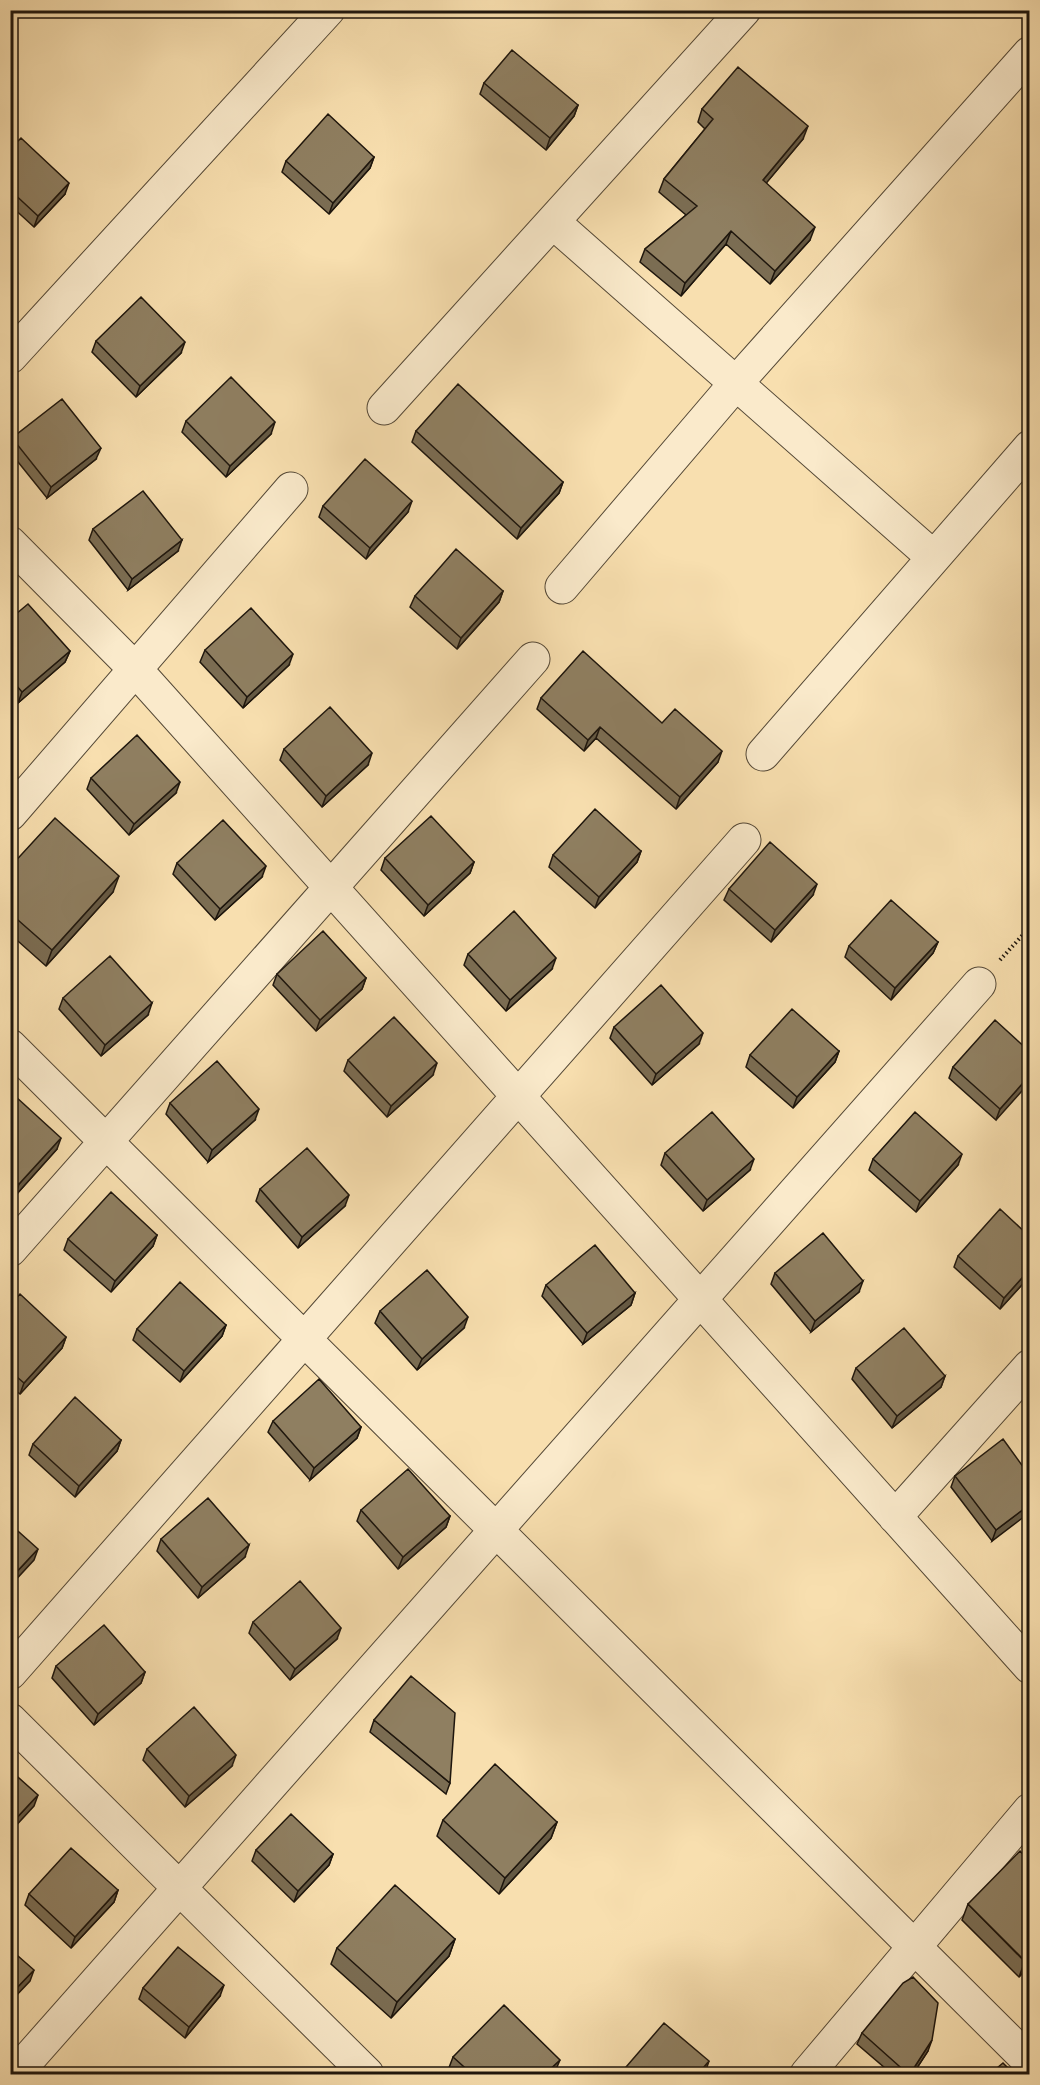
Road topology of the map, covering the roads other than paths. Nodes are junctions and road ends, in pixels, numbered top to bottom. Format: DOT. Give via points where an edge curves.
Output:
graph roads {
  1 [pos="328,10"];
  2 [pos="744,10"];
  3 [pos="1029,52"];
  4 [pos="552,222"];
  5 [pos="10,357"];
  6 [pos="737,382"];
  7 [pos="384,408"];
  8 [pos="1029,447"];
  9 [pos="291,489"];
  10 [pos="10,543"];
  11 [pos="933,557"];
  12 [pos="562,587"];
  13 [pos="533,659"];
  14 [pos="135,669"];
  15 [pos="763,754"];
  16 [pos="10,814"];
  17 [pos="744,840"];
  18 [pos="332,888"];
  19 [pos="979,984"];
  20 [pos="10,1046"];
  21 [pos="519,1097"];
  22 [pos="106,1141"];
  23 [pos="10,1250"];
  24 [pos="700,1300"];
  25 [pos="305,1339"];
  26 [pos="1029,1366"];
  27 [pos="895,1517"];
  28 [pos="496,1530"];
  29 [pos="1029,1667"];
  30 [pos="10,1673"];
  31 [pos="10,1720"];
  32 [pos="1029,1810"];
  33 [pos="180,1888"];
  34 [pos="914,1947"];
  35 [pos="1029,2062"];
  36 [pos="15,2074"];
  37 [pos="367,2074"];
  38 [pos="807,2074"];
  1 -- 5 [label="street"];
  2 -- 4 [label="street"];
  3 -- 6 [label="street"];
  4 -- 6 [label="street"];
  4 -- 7 [label="street"];
  6 -- 11 [label="street"];
  6 -- 12 [label="street"];
  8 -- 11 [label="street"];
  9 -- 14 [label="street"];
  10 -- 14 [label="street"];
  11 -- 15 [label="street"];
  13 -- 18 [label="street"];
  14 -- 16 [label="street"];
  14 -- 18 [label="street"];
  17 -- 21 [label="street"];
  18 -- 21 [label="street"];
  18 -- 22 [label="street"];
  19 -- 24 [label="street"];
  20 -- 22 [label="street"];
  21 -- 24 [label="street"];
  21 -- 25 [label="street"];
  22 -- 23 [label="street"];
  22 -- 25 [label="street"];
  24 -- 27 [label="street"];
  24 -- 28 [label="street"];
  25 -- 28 [label="street"];
  25 -- 30 [label="street"];
  26 -- 27 [label="street"];
  27 -- 29 [label="street"];
  28 -- 33 [label="street"];
  28 -- 34 [label="street"];
  31 -- 33 [label="street"];
  32 -- 34 [label="street"];
  33 -- 36 [label="street"];
  33 -- 37 [label="street"];
  34 -- 35 [label="street"];
  34 -- 38 [label="street"];
}
